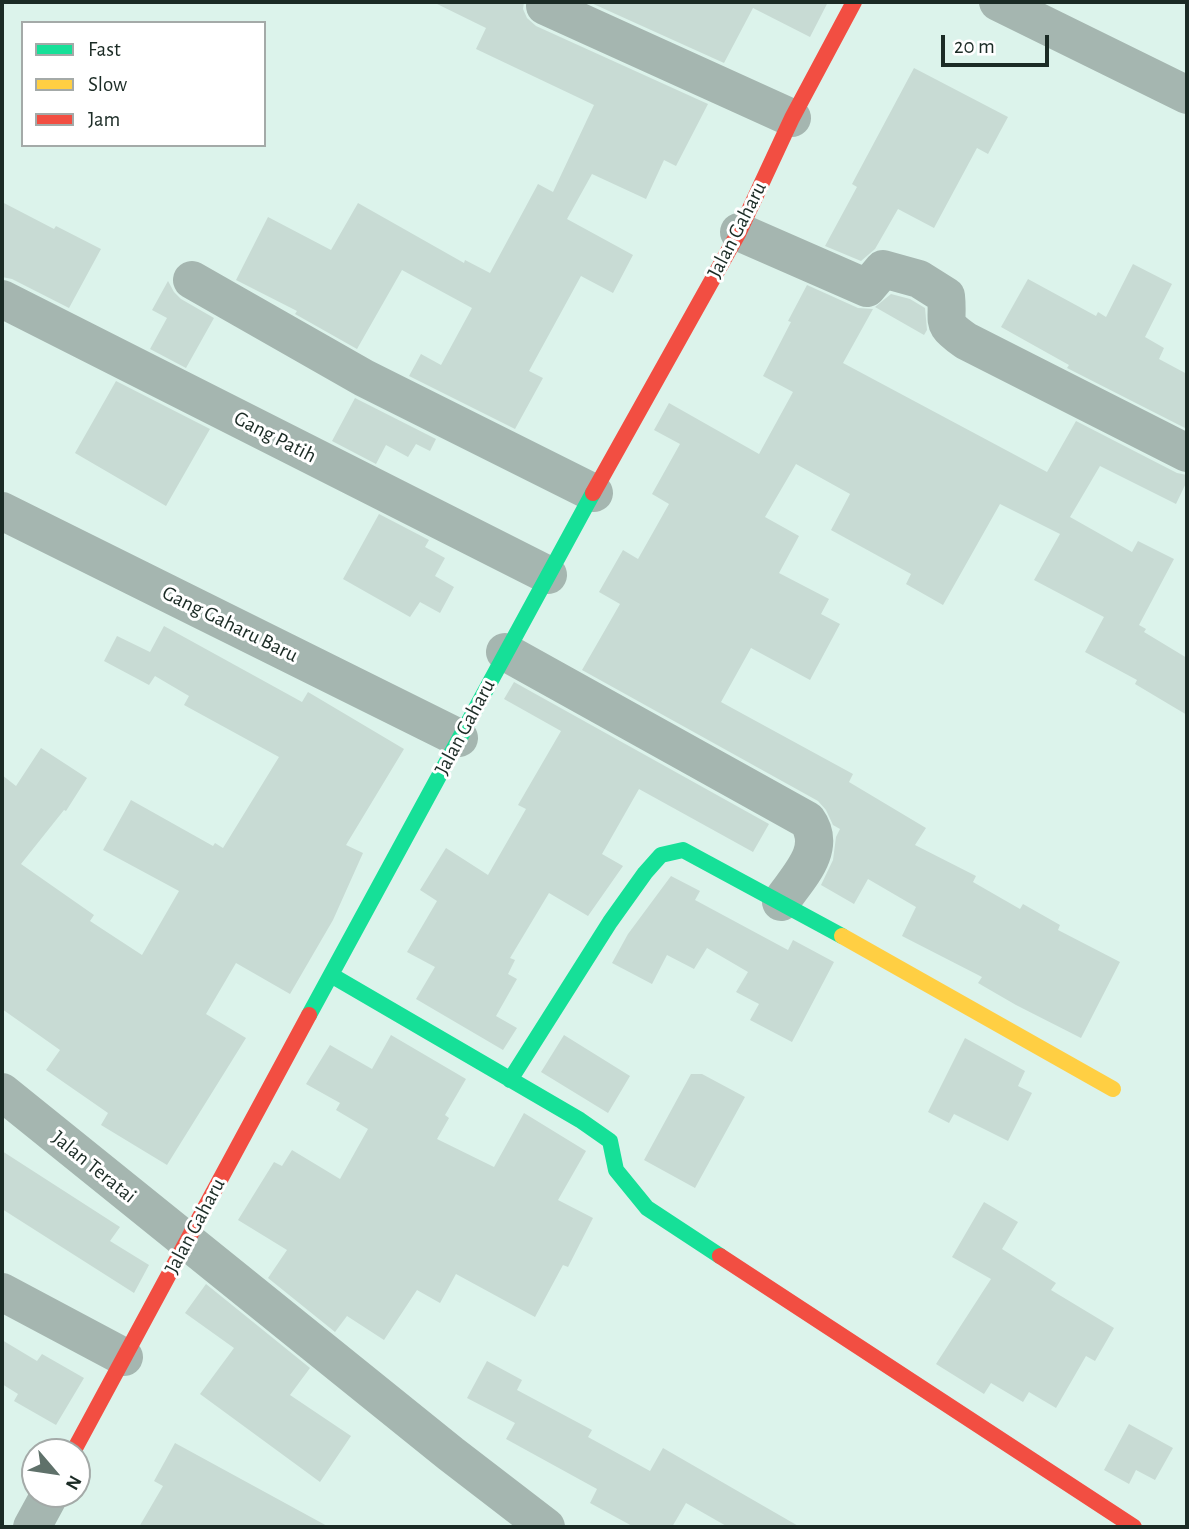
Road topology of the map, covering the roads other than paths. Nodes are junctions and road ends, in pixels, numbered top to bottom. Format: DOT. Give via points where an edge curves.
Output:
graph roads {
  1 [pos="854,2"];
  2 [pos="998,2"];
  3 [pos="545,6"];
  4 [pos="1187,95"];
  5 [pos="792,118"];
  6 [pos="739,232"];
  7 [pos="192,280"];
  8 [pos="2,299"];
  9 [pos="1187,453"];
  10 [pos="594,493"];
  11 [pos="2,511"];
  12 [pos="548,575"];
  13 [pos="505,652"];
  14 [pos="459,738"];
  15 [pos="781,902"];
  16 [pos="331,975"];
  17 [pos="510,1080"];
  18 [pos="1113,1089"];
  19 [pos="2,1092"];
  20 [pos="186,1241"];
  21 [pos="2,1292"];
  22 [pos="124,1357"];
  23 [pos="81,1438"];
  24 [pos="42,1508"];
  25 [pos="32,1527"];
  26 [pos="546,1527"];
  27 [pos="1135,1527"];
  1 -- 5 [label="street, Jalan Gaharu"];
  2 -- 4 [label="street"];
  3 -- 5 [label="street"];
  5 -- 6 [label="street, Jalan Gaharu"];
  6 -- 9 [label="street" via="867,288 883,269 919,279 946,296 945,321 966,341"];
  6 -- 10 [label="street, Jalan Gaharu"];
  7 -- 10 [label="street" via="364,378"];
  8 -- 12 [label="street, Gang Patih"];
  10 -- 12 [label="street, Jalan Gaharu"];
  11 -- 14 [label="street, Gang Gaharu Baru"];
  12 -- 13 [label="street, Jalan Gaharu"];
  13 -- 14 [label="street, Jalan Gaharu"];
  13 -- 15 [label="street" via="807,820 816,843 812,857"];
  14 -- 16 [label="street, Jalan Gaharu"];
  15 -- 17 [label="street" via="683,850 661,855 610,922"];
  15 -- 18 [label="street"];
  16 -- 17 [label="street"];
  16 -- 20 [label="street, Jalan Gaharu"];
  17 -- 27 [label="street" via="610,1141 616,1170 647,1208"];
  19 -- 20 [label="street, Jalan Teratai"];
  20 -- 22 [label="street, Jalan Gaharu"];
  20 -- 26 [label="street, Jalan Teratai"];
  21 -- 22 [label="street"];
  22 -- 23 [label="street, Jalan Gaharu"];
  24 -- 25 [label="street"];
}
